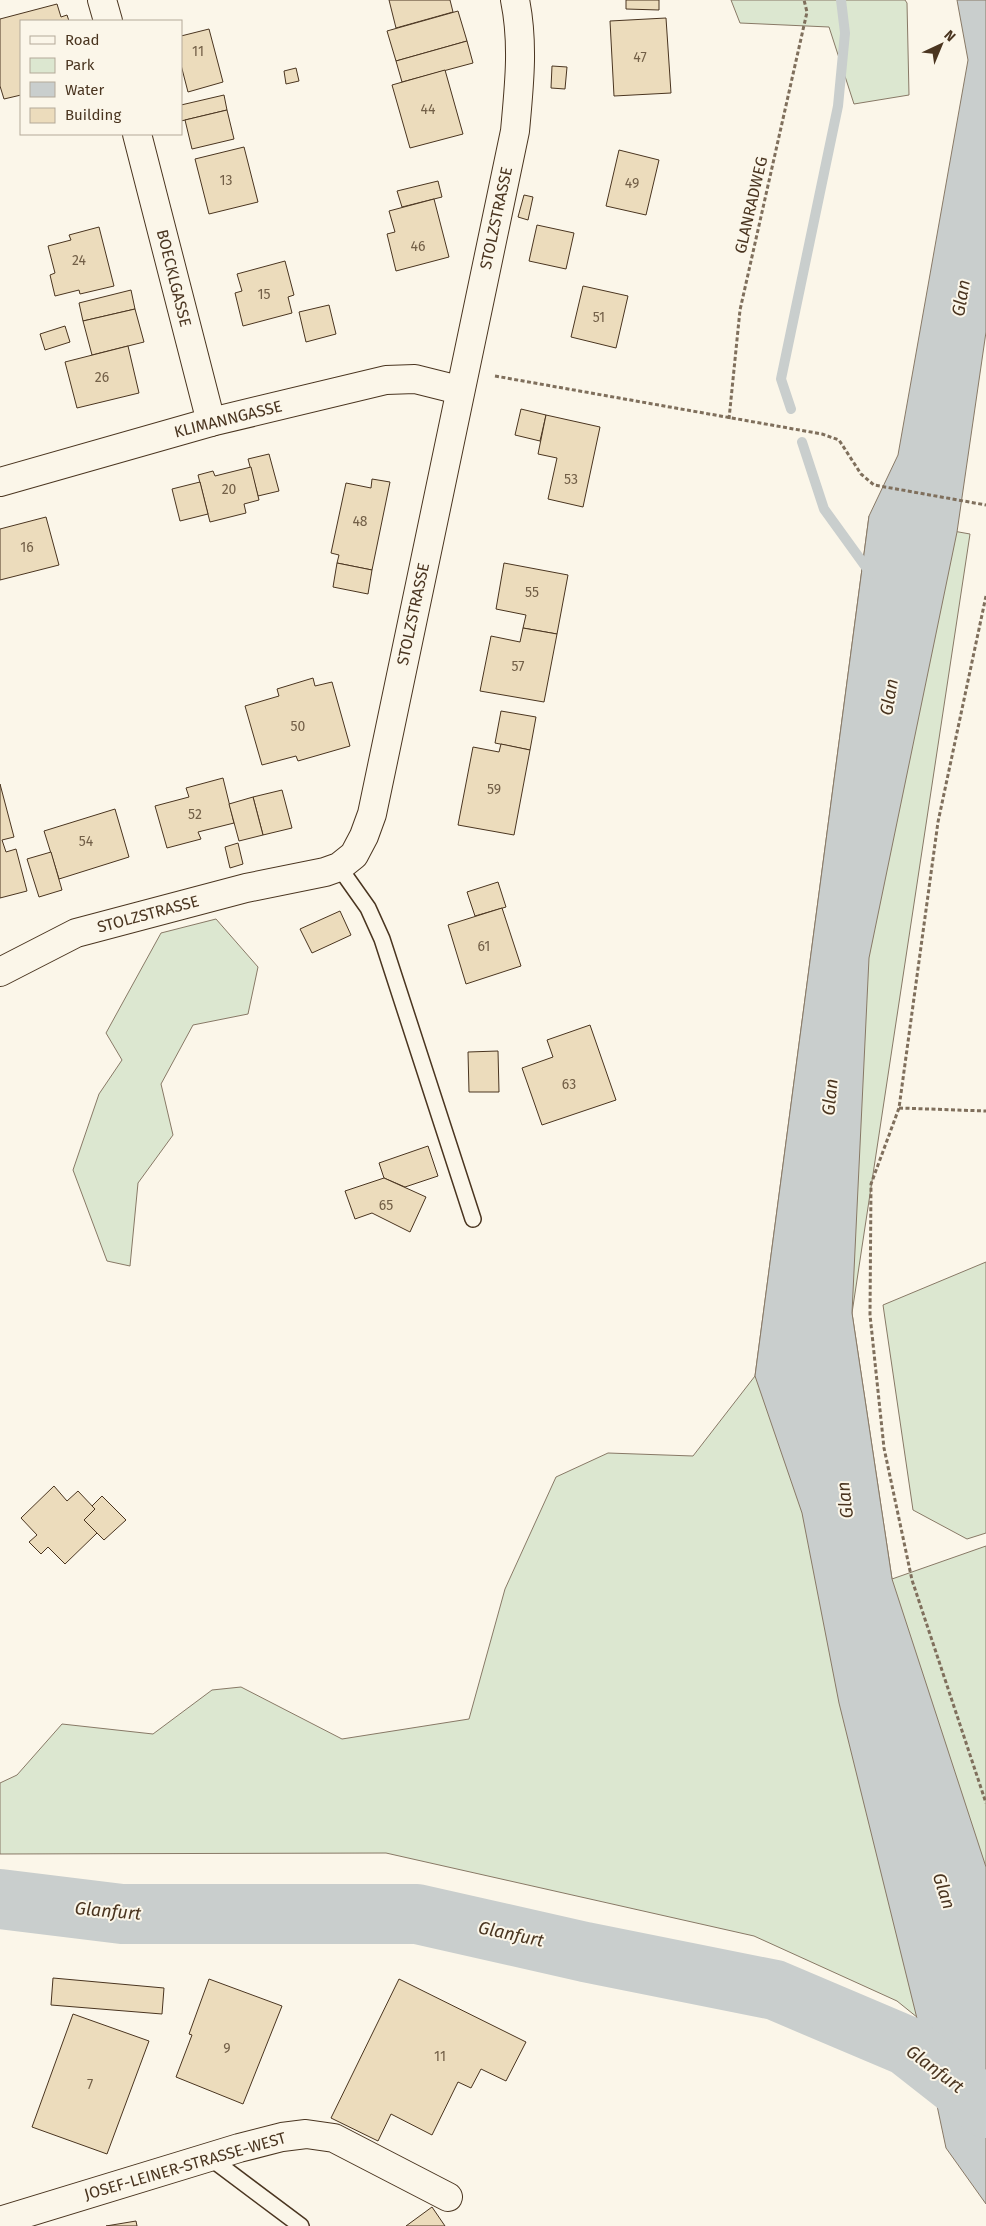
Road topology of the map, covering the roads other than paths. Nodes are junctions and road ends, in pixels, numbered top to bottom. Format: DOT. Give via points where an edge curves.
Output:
graph roads {
  1 [pos="102,0"];
  2 [pos="515,0"];
  3 [pos="108,20"];
  4 [pos="137,135"];
  5 [pos="461,380"];
  6 [pos="211,422"];
  7 [pos="0,482"];
  8 [pos="340,866"];
  9 [pos="0,972"];
  10 [pos="473,1219"];
  11 [pos="209,2157"];
  12 [pos="448,2197"];
  13 [pos="0,2221"];
  14 [pos="301,2226"];
  1 -- 3 [label="street"];
  2 -- 5 [label="street, STOLZSTRASSE" via="521,65 515,130"];
  4 -- 6 [label="street, BOECKLGASSE"];
  5 -- 6 [label="street, KLIMANNGASSE" via="386,380"];
  5 -- 8 [label="street, STOLZSTRASSE" via="372,814 354,855"];
  6 -- 7 [label="street, KLIMANNGASSE"];
  8 -- 9 [label="street, STOLZSTRASSE" via="76,932"];
  8 -- 10 [label="lane" via="368,908 382,939"];
  11 -- 12 [label="street, JOSEF-LEINER-STRASSE-WEST" via="282,2137 306,2134 334,2138"];
  11 -- 13 [label="street, JOSEF-LEINER-STRASSE-WEST"];
  11 -- 14 [label="lane"];
}
